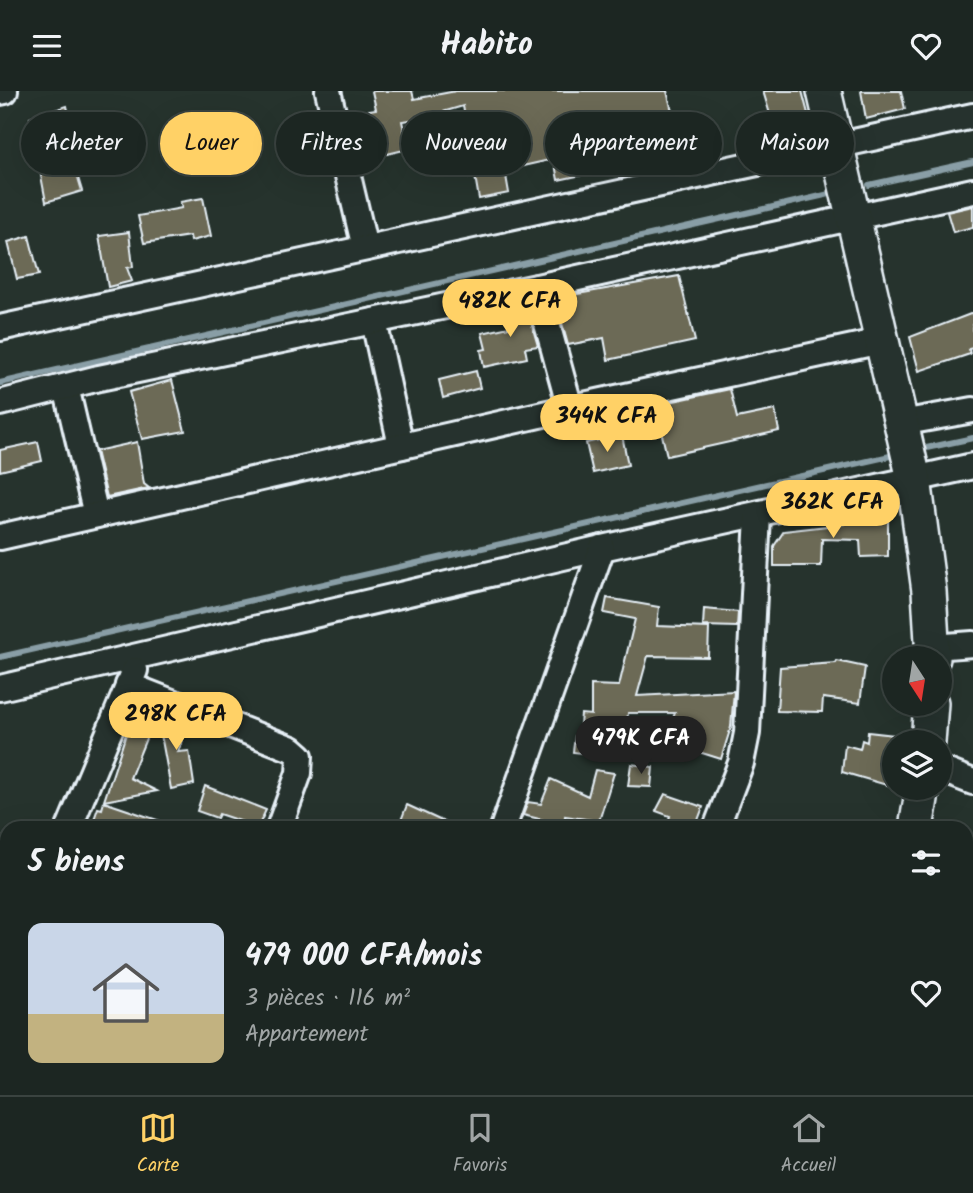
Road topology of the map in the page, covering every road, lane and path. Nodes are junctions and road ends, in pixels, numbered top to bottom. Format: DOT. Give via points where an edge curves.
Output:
graph roads {
  1 [pos="5,91"];
  2 [pos="328,91"];
  3 [pos="824,91"];
  4 [pos="0,92"];
  5 [pos="829,112"];
  6 [pos="973,116"];
  7 [pos="854,141"];
  8 [pos="736,167"];
  9 [pos="844,175"];
  10 [pos="973,191"];
  11 [pos="853,217"];
  12 [pos="365,248"];
  13 [pos="537,287"];
  14 [pos="374,321"];
  15 [pos="0,328"];
  16 [pos="881,341"];
  17 [pos="66,387"];
  18 [pos="0,403"];
  19 [pos="570,408"];
  20 [pos="973,409"];
  21 [pos="401,446"];
  22 [pos="908,453"];
  23 [pos="973,466"];
  24 [pos="96,515"];
  25 [pos="758,515"];
  26 [pos="0,537"];
  27 [pos="602,548"];
  28 [pos="973,645"];
  29 [pos="933,646"];
  30 [pos="952,649"];
  31 [pos="143,655"];
  32 [pos="128,685"];
  33 [pos="0,688"];
  34 [pos="952,774"];
  35 [pos="973,782"];
  36 [pos="920,800"];
  37 [pos="72,821"];
  38 [pos="282,821"];
  39 [pos="505,821"];
  40 [pos="719,821"];
  41 [pos="917,821"];
  1 -- 4 [label="street"];
  2 -- 12 [label="street"];
  3 -- 5 [label="street"];
  6 -- 7 [label="street"];
  8 -- 12 [label="street"];
  9 -- 11 [label="street"];
  10 -- 11 [label="street"];
  11 -- 13 [label="street"];
  11 -- 16 [label="street"];
  12 -- 15 [label="street"];
  13 -- 14 [label="street"];
  13 -- 19 [label="street"];
  14 -- 17 [label="street"];
  14 -- 21 [label="street"];
  16 -- 19 [label="street"];
  16 -- 22 [label="street"];
  17 -- 18 [label="street"];
  17 -- 24 [label="street"];
  19 -- 21 [label="street"];
  20 -- 22 [label="street"];
  21 -- 24 [label="street"];
  22 -- 23 [label="street"];
  22 -- 25 [label="street"];
  22 -- 29 [label="street"];
  24 -- 26 [label="street"];
  25 -- 27 [label="street"];
  25 -- 40 [label="street" via="747,733"];
  27 -- 31 [label="street"];
  27 -- 39 [label="street"];
  28 -- 30 [label="street"];
  31 -- 32 [label="street"];
  31 -- 33 [label="street"];
  32 -- 37 [label="street"];
  32 -- 38 [label="street" via="300,756 299,773"];
  34 -- 35 [label="street"];
  36 -- 41 [label="street"];
}
